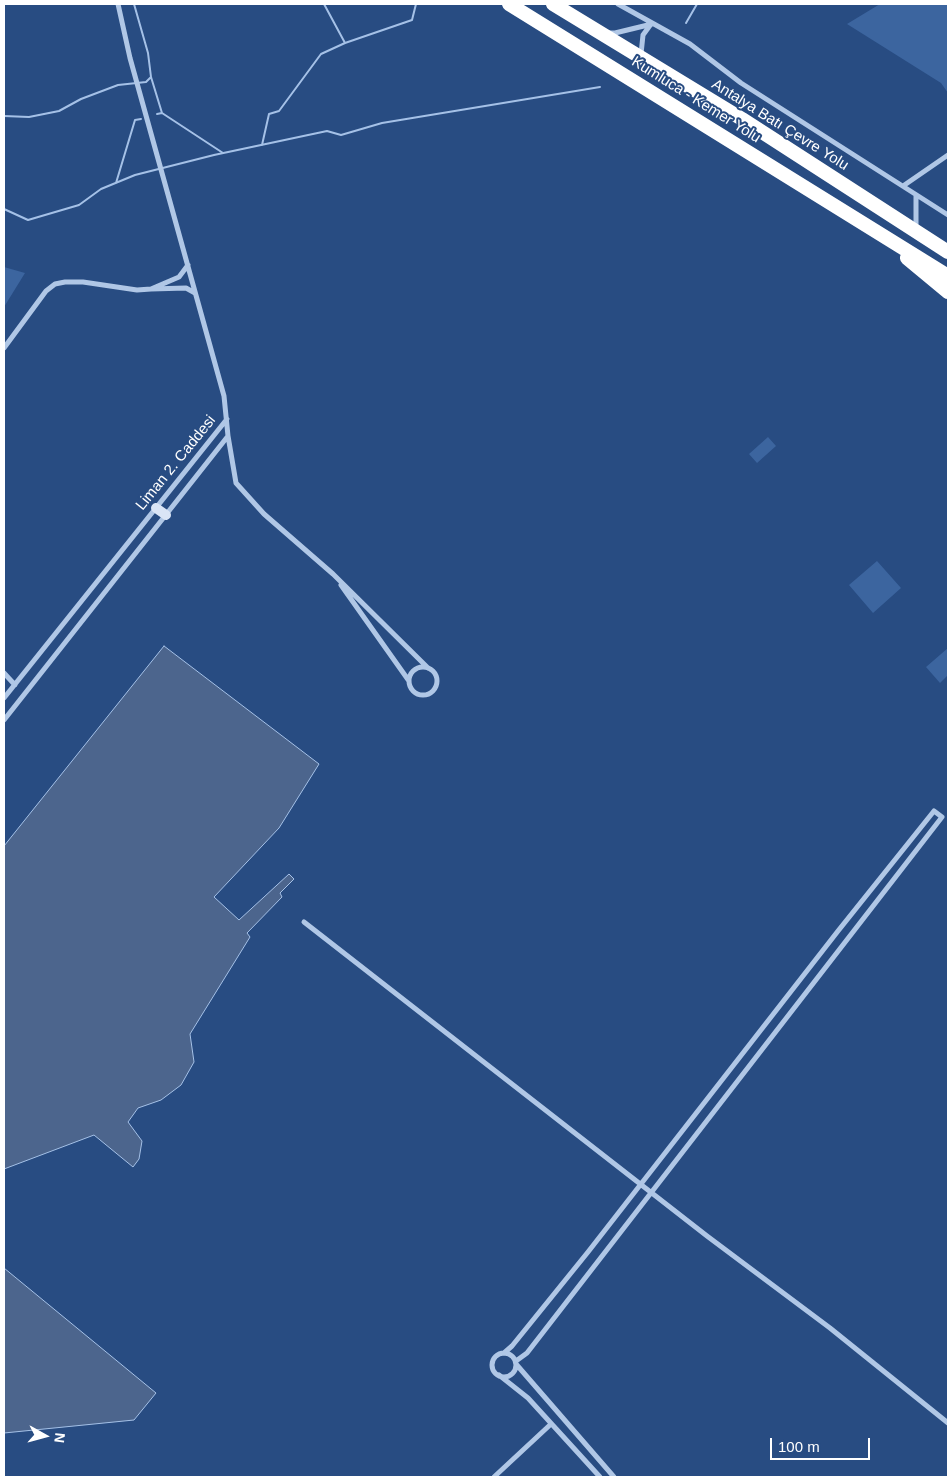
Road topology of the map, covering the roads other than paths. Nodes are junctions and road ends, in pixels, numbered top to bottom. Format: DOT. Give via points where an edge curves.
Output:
graph roads {
  1 [pos="118,4"];
  2 [pos="509,4"];
  3 [pos="553,4"];
  4 [pos="618,4"];
  5 [pos="652,24"];
  6 [pos="602,32"];
  7 [pos="641,57"];
  8 [pos="948,155"];
  9 [pos="903,186"];
  10 [pos="916,195"];
  11 [pos="870,200"];
  12 [pos="948,215"];
  13 [pos="865,224"];
  14 [pos="916,224"];
  15 [pos="948,241"];
  16 [pos="948,252"];
  17 [pos="188,265"];
  18 [pos="948,276"];
  19 [pos="152,289"];
  20 [pos="948,292"];
  21 [pos="195,293"];
  22 [pos="4,348"];
  23 [pos="227,419"];
  24 [pos="228,436"];
  25 [pos="156,508"];
  26 [pos="166,515"];
  27 [pos="334,574"];
  28 [pos="428,668"];
  29 [pos="4,673"];
  30 [pos="21,678"];
  31 [pos="409,681"];
  32 [pos="15,685"];
  33 [pos="30,686"];
  34 [pos="4,698"];
  35 [pos="4,720"];
  36 [pos="304,922"];
  37 [pos="641,1184"];
  38 [pos="652,1193"];
  39 [pos="588,1252"];
  40 [pos="598,1260"];
  41 [pos="504,1353"];
  42 [pos="516,1363"];
  43 [pos="499,1375"];
  44 [pos="948,1423"];
  45 [pos="552,1424"];
  46 [pos="494,1477"];
  47 [pos="600,1477"];
  48 [pos="614,1477"];
  1 -- 17 [label="street"];
  2 -- 13 [label="highway, Kumluca - Kemer Yolu"];
  3 -- 6 [label="highway, Antalya Batı Çevre Yolu"];
  4 -- 5 [label="street"];
  5 -- 6 [label="street" via="615,33"];
  5 -- 7 [label="street" via="642,35"];
  5 -- 9 [label="street" via="690,44 741,83"];
  6 -- 7 [label="highway, Antalya Batı Çevre Yolu"];
  7 -- 11 [label="highway, Antalya Batı Çevre Yolu"];
  8 -- 9 [label="street"];
  9 -- 10 [label="street"];
  10 -- 12 [label="street"];
  10 -- 14 [label="street"];
  11 -- 14 [label="highway"];
  11 -- 16 [label="highway"];
  13 -- 18 [label="highway, Kumluca - Kemer Yolu"];
  13 -- 20 [label="highway, Kumluca - Kemer Yolu"];
  14 -- 15 [label="highway"];
  17 -- 19 [label="street" via="179,277"];
  17 -- 21 [label="street"];
  19 -- 21 [label="street" via="186,288"];
  19 -- 22 [label="street" via="82,282 55,284 46,291"];
  21 -- 23 [label="street" via="224,396"];
  23 -- 24 [label="street, Liman 2. Caddesi"];
  23 -- 25 [label="street, Liman 2. Caddesi"];
  24 -- 26 [label="street, Liman 2. Caddesi"];
  24 -- 27 [label="street" via="236,483 264,514"];
  25 -- 26 [label="street"];
  25 -- 30 [label="street, Liman 2. Caddesi"];
  26 -- 33 [label="street, Liman 2. Caddesi"];
  27 -- 28 [label="street"];
  27 -- 31 [label="street"];
  28 -- 31 [label="street" via="415,669"];
  28 -- 31 [label="street" via="437,678 429,694 416,693"];
  29 -- 32 [label="street"];
  30 -- 32 [label="street, Liman 2. Caddesi"];
  30 -- 33 [label="street"];
  32 -- 34 [label="street, Liman 2. Caddesi"];
  33 -- 35 [label="street, Liman 2. Caddesi"];
  36 -- 37 [label="street"];
  37 -- 38 [label="street"];
  37 -- 38 [label="street" via="934,811 942,817"];
  37 -- 39 [label="street"];
  38 -- 40 [label="street"];
  38 -- 44 [label="street" via="830,1328"];
  39 -- 40 [label="street"];
  39 -- 41 [label="street"];
  40 -- 42 [label="street" via="527,1354"];
  41 -- 42 [label="street" via="511,1355"];
  41 -- 43 [label="street" via="493,1361 493,1368"];
  42 -- 43 [label="street" via="515,1371 509,1376"];
  42 -- 48 [label="street"];
  43 -- 45 [label="street" via="528,1398"];
  45 -- 46 [label="street"];
  45 -- 47 [label="street"];
}
